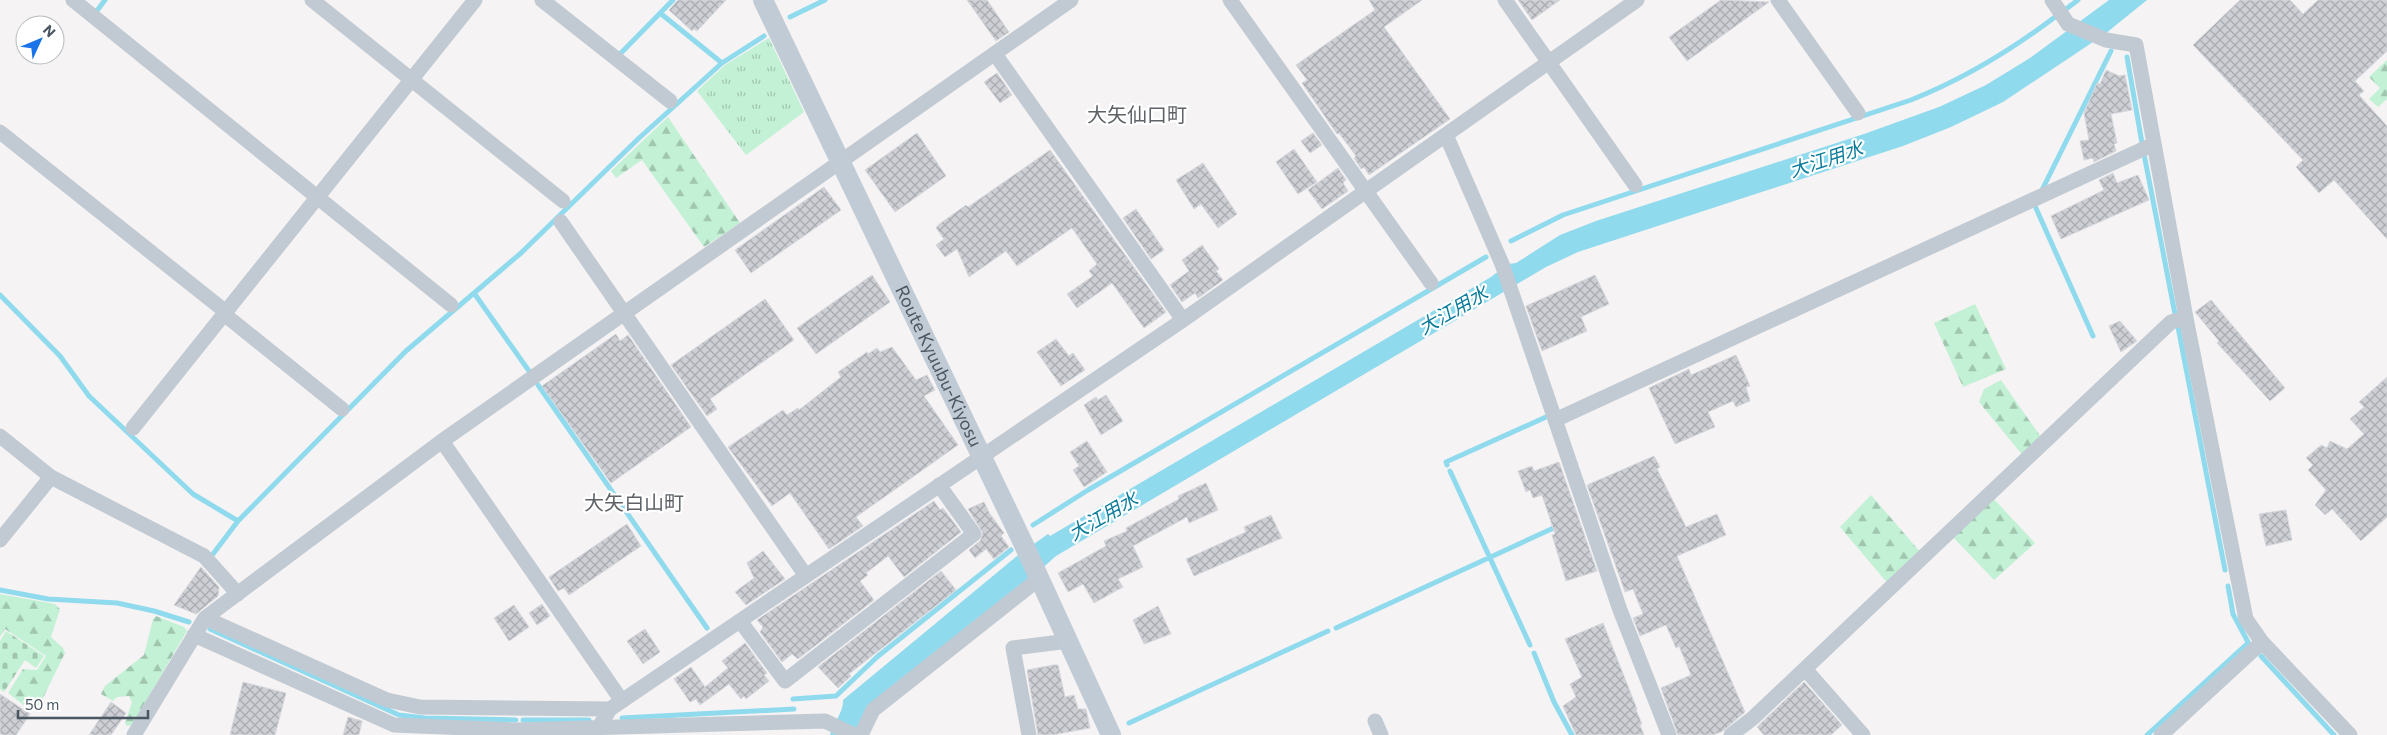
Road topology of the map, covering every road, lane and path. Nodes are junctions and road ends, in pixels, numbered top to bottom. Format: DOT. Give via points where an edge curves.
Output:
graph roads {
  1 [pos="73,0"];
  2 [pos="312,0"];
  3 [pos="476,0"];
  4 [pos="542,0"];
  5 [pos="763,0"];
  6 [pos="1071,0"];
  7 [pos="1230,0"];
  8 [pos="1505,0"];
  9 [pos="1637,0"];
  10 [pos="1778,0"];
  11 [pos="2052,0"];
  12 [pos="994,54"];
  13 [pos="1549,62"];
  14 [pos="412,80"];
  15 [pos="670,101"];
  16 [pos="1858,113"];
  17 [pos="0,132"];
  18 [pos="1446,135"];
  19 [pos="2154,144"];
  20 [pos="841,163"];
  21 [pos="1635,185"];
  22 [pos="1366,191"];
  23 [pos="318,197"];
  24 [pos="563,201"];
  25 [pos="561,222"];
  26 [pos="1431,283"];
  27 [pos="451,305"];
  28 [pos="225,313"];
  29 [pos="624,314"];
  30 [pos="2186,318"];
  31 [pos="1183,320"];
  32 [pos="342,409"];
  33 [pos="1555,420"];
  34 [pos="133,428"];
  35 [pos="0,436"];
  36 [pos="442,441"];
  37 [pos="982,456"];
  38 [pos="51,476"];
  39 [pos="939,485"];
  40 [pos="0,540"];
  41 [pos="806,576"];
  42 [pos="1039,577"];
  43 [pos="238,594"];
  44 [pos="205,618"];
  45 [pos="740,621"];
  46 [pos="194,635"];
  47 [pos="1070,641"];
  48 [pos="2262,642"];
  49 [pos="1805,669"];
  50 [pos="616,705"];
  51 [pos="596,732"];
  52 [pos="134,735"];
  53 [pos="854,735"];
  54 [pos="861,735"];
  55 [pos="1029,735"];
  56 [pos="1112,735"];
  57 [pos="1669,735"];
  58 [pos="1731,735"];
  59 [pos="1863,735"];
  60 [pos="2161,735"];
  61 [pos="2350,735"];
  1 -- 23 [label="street"];
  2 -- 14 [label="street"];
  3 -- 14 [label="street"];
  4 -- 15 [label="street"];
  5 -- 20 [label="main road, Route Kyuubu-Kiyosu"];
  6 -- 12 [label="street"];
  7 -- 22 [label="street"];
  8 -- 13 [label="street"];
  9 -- 13 [label="street"];
  10 -- 16 [label="street"];
  11 -- 19 [label="street" via="2068,24 2102,38 2136,46"];
  12 -- 20 [label="street"];
  12 -- 31 [label="street"];
  13 -- 18 [label="street"];
  13 -- 21 [label="street"];
  14 -- 23 [label="street"];
  14 -- 24 [label="street"];
  17 -- 28 [label="street"];
  18 -- 22 [label="street"];
  18 -- 33 [label="street" via="1502,264"];
  19 -- 30 [label="street"];
  19 -- 33 [label="street"];
  20 -- 29 [label="street"];
  20 -- 37 [label="main road, Route Kyuubu-Kiyosu"];
  22 -- 26 [label="street"];
  22 -- 31 [label="street"];
  23 -- 27 [label="street"];
  23 -- 28 [label="street"];
  25 -- 29 [label="street"];
  28 -- 32 [label="street"];
  28 -- 34 [label="street"];
  29 -- 36 [label="street"];
  29 -- 41 [label="street"];
  30 -- 48 [label="street" via="2246,619"];
  30 -- 49 [label="street" via="2171,322"];
  31 -- 37 [label="street"];
  33 -- 57 [label="street" via="1620,610"];
  35 -- 38 [label="street"];
  36 -- 43 [label="street"];
  36 -- 50 [label="street"];
  37 -- 39 [label="street"];
  37 -- 42 [label="main road, Route Kyuubu-Kiyosu"];
  38 -- 40 [label="street"];
  38 -- 43 [label="street" via="204,556"];
  39 -- 41 [label="street"];
  39 -- 45 [label="street" via="974,534 785,681"];
  41 -- 45 [label="street"];
  42 -- 47 [label="main road, Route Kyuubu-Kiyosu"];
  42 -- 54 [label="street" via="873,710"];
  43 -- 44 [label="street"];
  44 -- 46 [label="street"];
  44 -- 50 [label="street" via="387,700 420,708"];
  45 -- 50 [label="street"];
  46 -- 51 [label="street" via="394,724"];
  46 -- 52 [label="street"];
  47 -- 55 [label="street" via="1013,648"];
  47 -- 56 [label="main road, Route Kyuubu-Kiyosu"];
  48 -- 60 [label="street"];
  48 -- 61 [label="street"];
  49 -- 58 [label="street"];
  49 -- 59 [label="street"];
  50 -- 51 [label="street"];
  51 -- 53 [label="street" via="825,721"];
}
